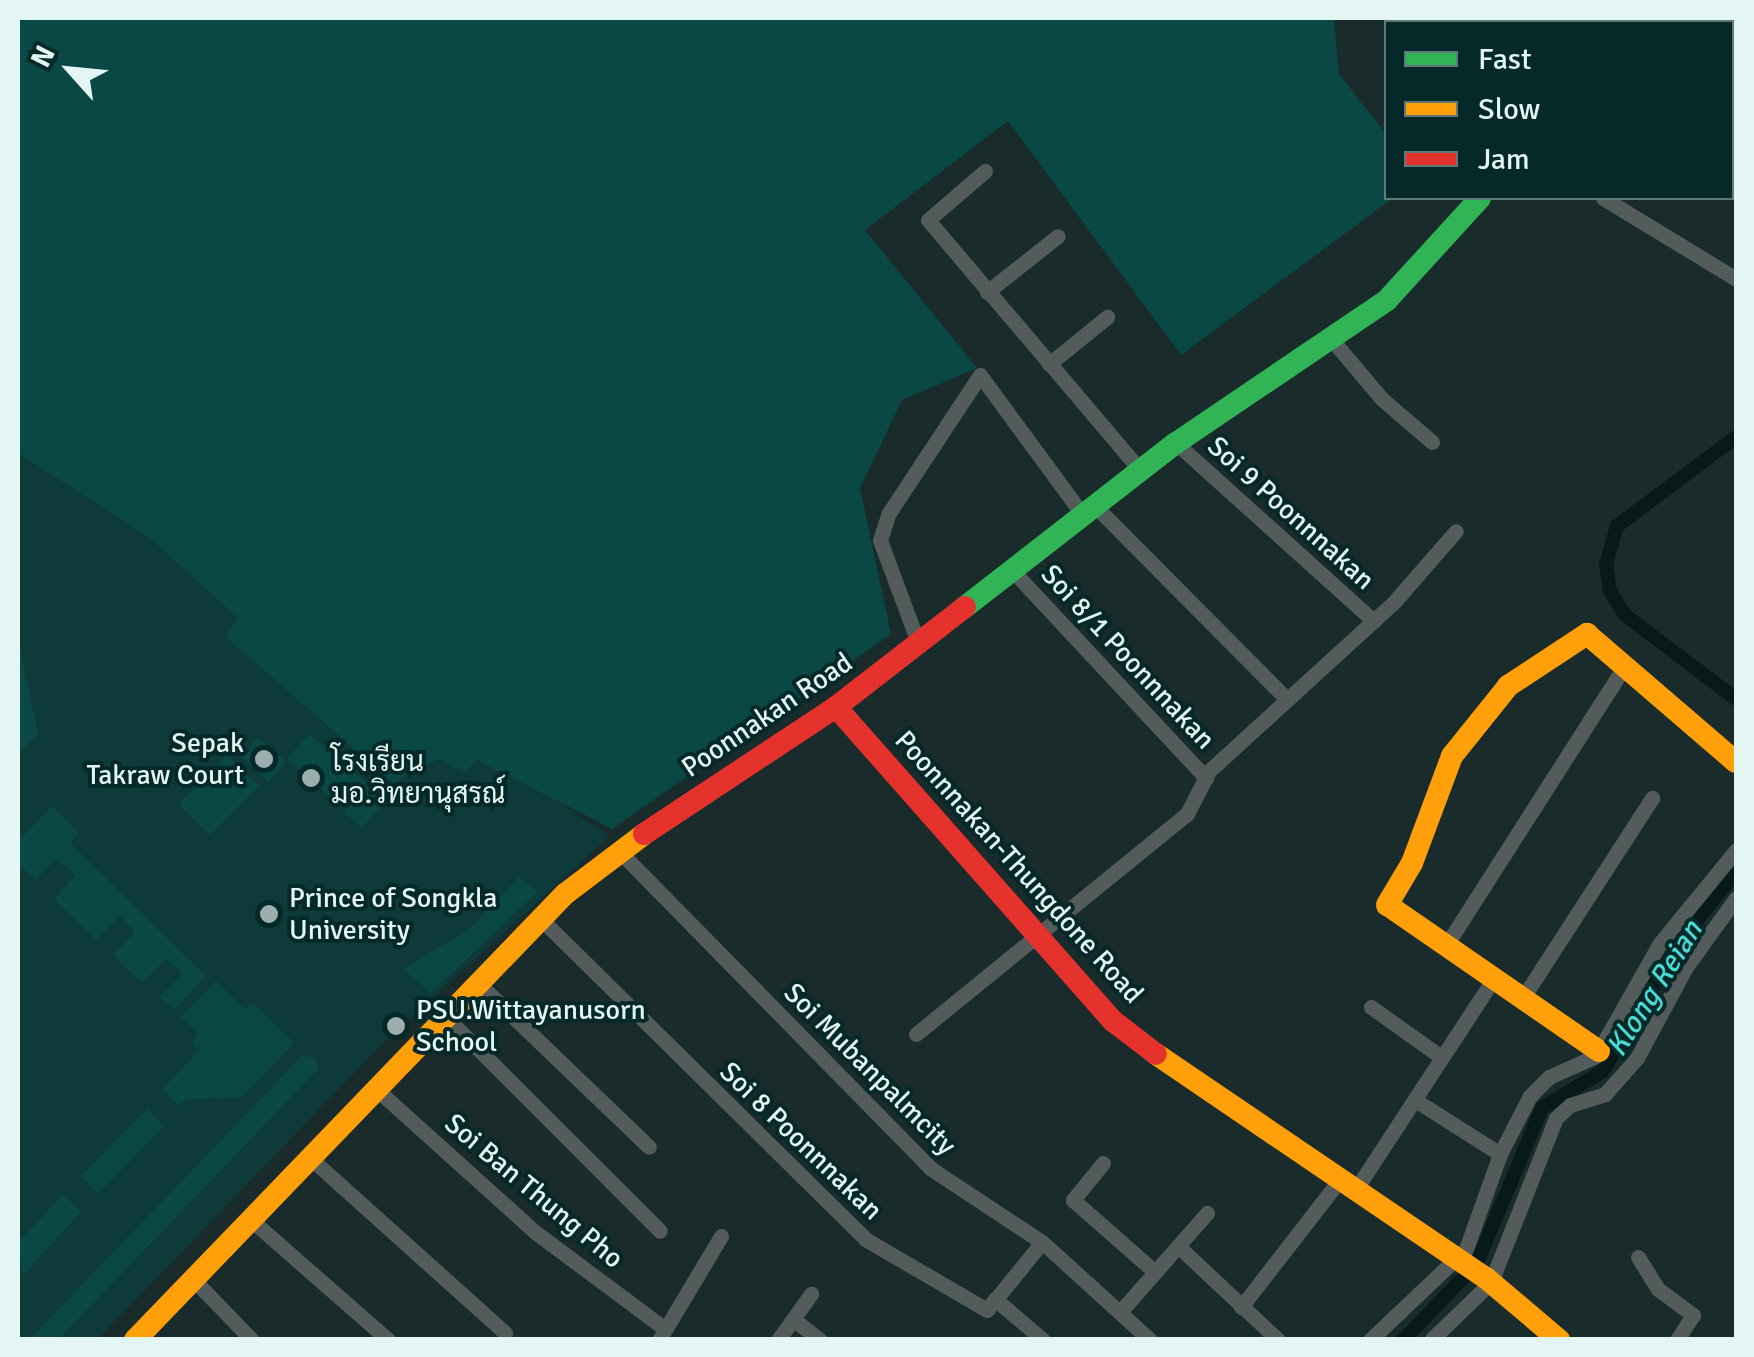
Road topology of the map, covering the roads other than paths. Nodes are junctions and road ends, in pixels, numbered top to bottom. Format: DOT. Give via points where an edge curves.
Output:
graph roads {
  1 [pos="985,172"];
  2 [pos="1478,200"];
  3 [pos="1606,200"];
  4 [pos="1058,236"];
  5 [pos="1736,279"];
  6 [pos="987,292"];
  7 [pos="1107,317"];
  8 [pos="1332,341"];
  9 [pos="1050,364"];
  10 [pos="1432,442"];
  11 [pos="1176,443"];
  12 [pos="1140,470"];
  13 [pos="1089,510"];
  14 [pos="1456,531"];
  15 [pos="1014,570"];
  16 [pos="1374,621"];
  17 [pos="919,645"];
  18 [pos="1625,666"];
  19 [pos="1284,697"];
  20 [pos="836,707"];
  21 [pos="1736,762"];
  22 [pos="1206,778"];
  23 [pos="1652,798"];
  24 [pos="1736,850"];
  25 [pos="618,851"];
  26 [pos="1736,898"];
  27 [pos="540,918"];
  28 [pos="1035,934"];
  29 [pos="1445,946"];
  30 [pos="1494,978"];
  31 [pos="477,982"];
  32 [pos="1524,996"];
  33 [pos="1371,1008"];
  34 [pos="444,1015"];
  35 [pos="916,1034"];
  36 [pos="1599,1052"];
  37 [pos="1442,1057"];
  38 [pos="374,1087"];
  39 [pos="1415,1100"];
  40 [pos="649,1148"];
  41 [pos="1500,1154"];
  42 [pos="308,1156"];
  43 [pos="1103,1163"];
  44 [pos="1346,1187"];
  45 [pos="1207,1212"];
  46 [pos="250,1218"];
  47 [pos="660,1231"];
  48 [pos="721,1236"];
  49 [pos="1042,1242"];
  50 [pos="1178,1246"];
  51 [pos="1638,1257"];
  52 [pos="1460,1260"];
  53 [pos="1155,1272"];
  54 [pos="193,1279"];
  55 [pos="1488,1280"];
  56 [pos="811,1294"];
  57 [pos="991,1305"];
  58 [pos="1240,1307"];
  59 [pos="1120,1312"];
  60 [pos="793,1319"];
  61 [pos="506,1333"];
  62 [pos="662,1334"];
  63 [pos="135,1340"];
  64 [pos="252,1340"];
  65 [pos="388,1340"];
  66 [pos="778,1340"];
  67 [pos="820,1340"];
  68 [pos="1043,1340"];
  69 [pos="1150,1340"];
  70 [pos="1278,1340"];
  71 [pos="1370,1340"];
  72 [pos="1432,1340"];
  73 [pos="1559,1340"];
  74 [pos="1677,1340"];
  1 -- 6 [label="street" via="928,220"];
  2 -- 8 [label="street, Poonnakan Road" via="1410,280"];
  3 -- 5 [label="street"];
  4 -- 6 [label="street"];
  6 -- 9 [label="street"];
  7 -- 9 [label="street"];
  8 -- 10 [label="street" via="1382,400"];
  8 -- 11 [label="street, Poonnakan Road"];
  9 -- 12 [label="street"];
  11 -- 12 [label="street, Poonnakan Road"];
  11 -- 16 [label="street, Soi 9 Poonnnakan"];
  12 -- 13 [label="street, Poonnakan Road"];
  13 -- 15 [label="street, Poonnakan Road"];
  13 -- 17 [label="street" via="980,375 889,513 880,540"];
  13 -- 19 [label="street"];
  14 -- 16 [label="street"];
  15 -- 17 [label="street, Poonnakan Road"];
  15 -- 22 [label="street, Soi 8/1 Poonnnakan"];
  16 -- 19 [label="street"];
  17 -- 20 [label="street, Poonnakan Road"];
  18 -- 21 [label="street"];
  18 -- 29 [label="street"];
  18 -- 29 [label="street" via="1587,634 1508,686 1452,756 1412,864 1387,905"];
  19 -- 22 [label="street"];
  20 -- 25 [label="street, Poonnakan Road"];
  20 -- 28 [label="street, Poonnnakan-Thungdone Road"];
  22 -- 28 [label="street" via="1186,814"];
  23 -- 32 [label="street"];
  24 -- 36 [label="street" via="1660,943"];
  25 -- 27 [label="street, Poonnakan Road"];
  25 -- 49 [label="street, Soi Mubanpalmcity" via="930,1168"];
  26 -- 55 [label="street" via="1686,966 1637,1058 1604,1094 1570,1105 1556,1118"];
  27 -- 31 [label="street, Poonnakan Road"];
  27 -- 57 [label="street, Soi 8 Poonnnakan" via="865,1239"];
  28 -- 35 [label="street"];
  28 -- 44 [label="street, Poonnnakan-Thungdone Road" via="1113,1021"];
  29 -- 30 [label="street"];
  30 -- 32 [label="street"];
  30 -- 37 [label="street"];
  31 -- 34 [label="street, Poonnakan Road"];
  31 -- 40 [label="street"];
  32 -- 36 [label="street"];
  33 -- 37 [label="street"];
  34 -- 38 [label="street, Poonnakan Road"];
  34 -- 47 [label="street"];
  36 -- 41 [label="street" via="1541,1083"];
  37 -- 39 [label="street"];
  38 -- 42 [label="street, Poonnakan Road"];
  38 -- 62 [label="street, Soi Ban Thung Pho" via="535,1232"];
  39 -- 41 [label="street"];
  39 -- 44 [label="street"];
  41 -- 52 [label="street"];
  42 -- 46 [label="street, Poonnakan Road"];
  42 -- 61 [label="street"];
  43 -- 53 [label="street" via="1073,1200"];
  44 -- 52 [label="street, Poonnnakan-Thungdone Road"];
  44 -- 58 [label="street"];
  45 -- 50 [label="street"];
  46 -- 54 [label="street, Poonnakan Road"];
  46 -- 65 [label="street"];
  48 -- 62 [label="street"];
  49 -- 57 [label="street"];
  49 -- 59 [label="street, Soi Mubanpalmcity"];
  50 -- 53 [label="street"];
  50 -- 58 [label="street"];
  51 -- 74 [label="street" via="1653,1284 1693,1316"];
  52 -- 55 [label="street, Poonnnakan-Thungdone Road"];
  52 -- 71 [label="street"];
  53 -- 59 [label="street"];
  54 -- 63 [label="street, Poonnakan Road"];
  54 -- 64 [label="street"];
  55 -- 72 [label="street"];
  55 -- 73 [label="street"];
  56 -- 60 [label="street"];
  57 -- 68 [label="street, Soi 8 Poonnnakan"];
  58 -- 70 [label="street"];
  59 -- 69 [label="street, Soi Mubanpalmcity"];
  60 -- 66 [label="street"];
  60 -- 67 [label="street"];
}
